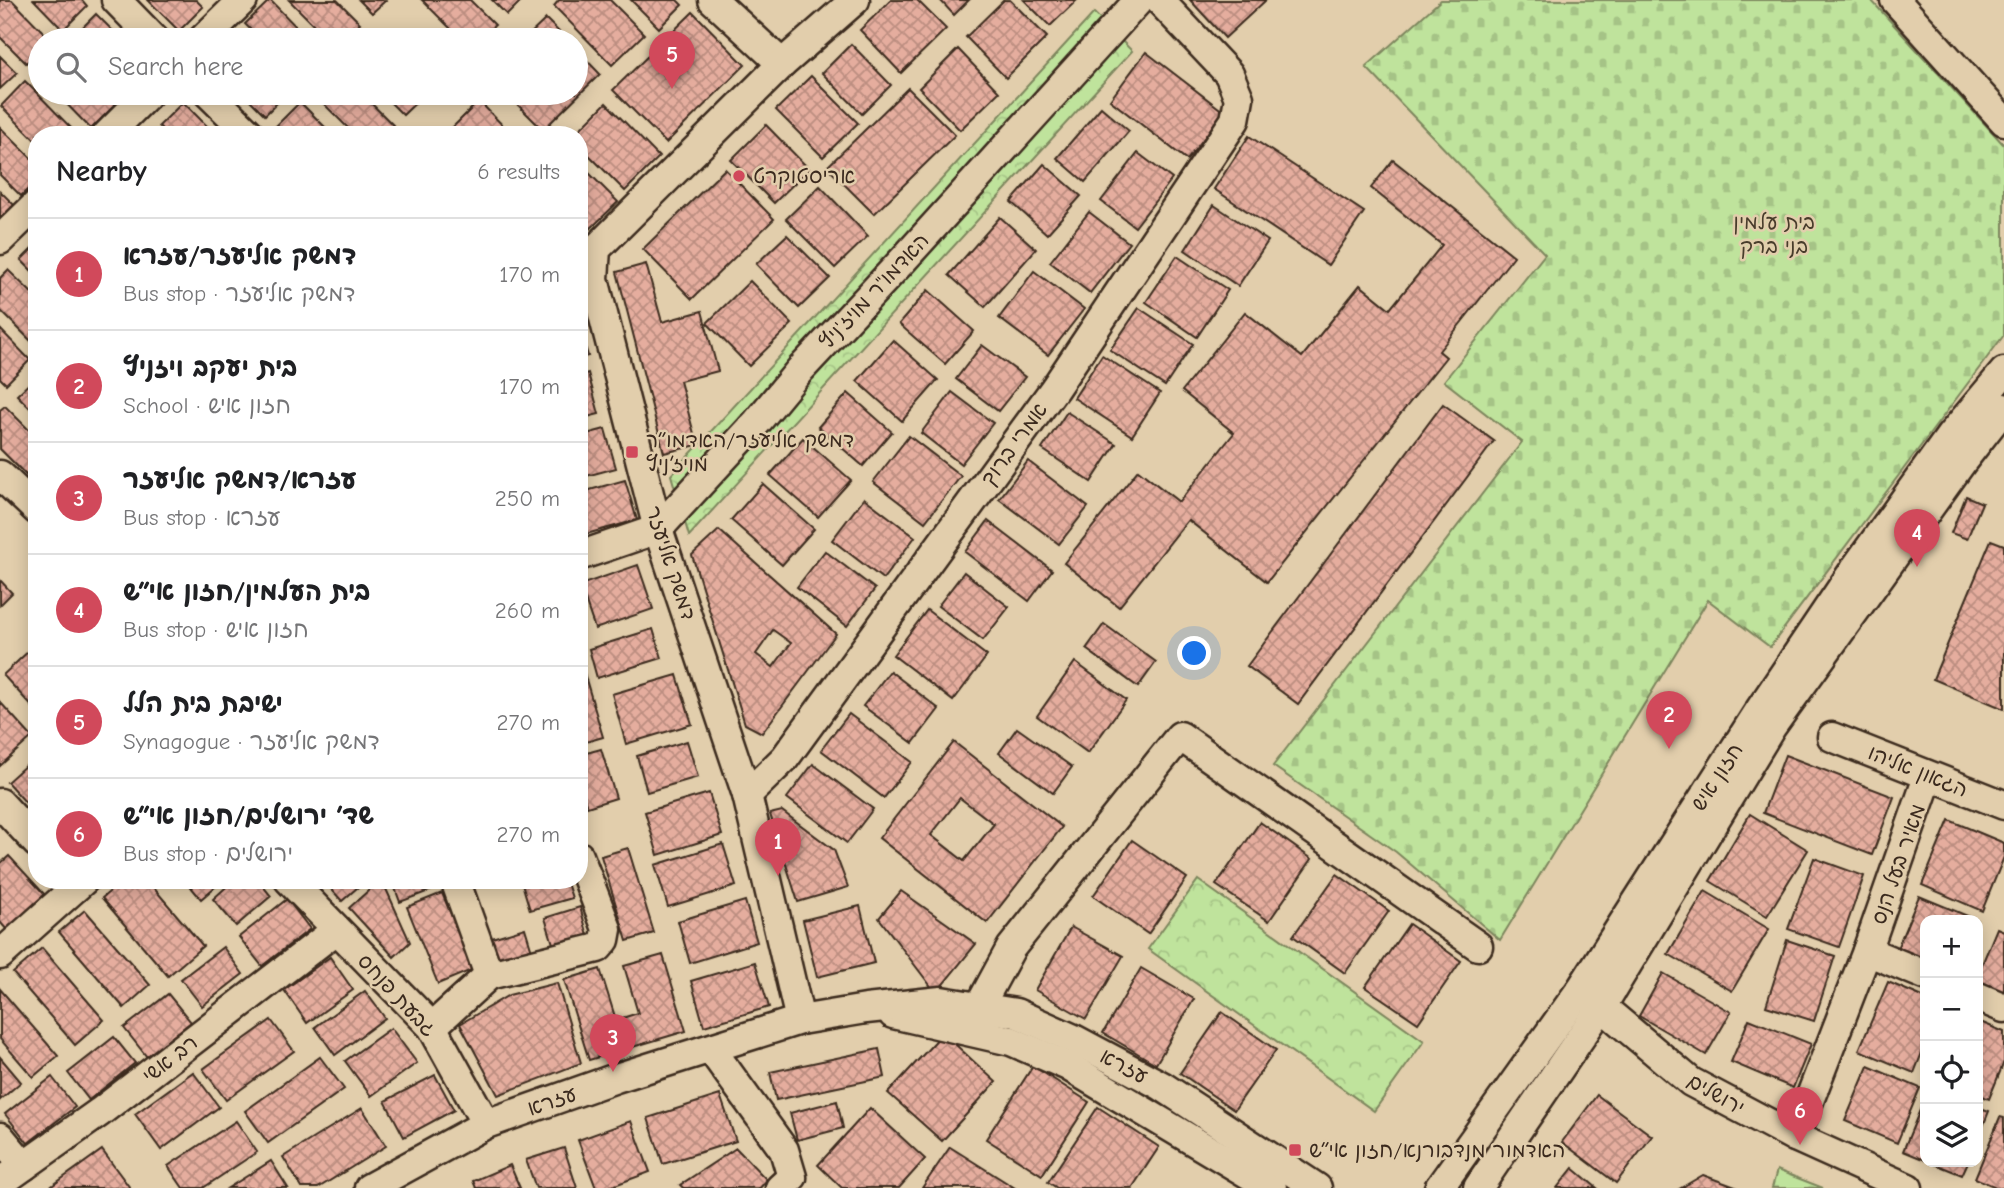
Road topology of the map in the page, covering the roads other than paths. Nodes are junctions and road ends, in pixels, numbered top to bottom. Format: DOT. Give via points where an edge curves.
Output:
graph roads {
  1 [pos="116,0"];
  2 [pos="243,0"];
  3 [pos="713,0"];
  4 [pos="855,0"];
  5 [pos="1139,0"];
  6 [pos="1159,0"];
  7 [pos="1895,0"];
  8 [pos="143,28"];
  9 [pos="214,28"];
  10 [pos="782,64"];
  11 [pos="137,105"];
  12 [pos="220,105"];
  13 [pos="2004,121"];
  14 [pos="116,126"];
  15 [pos="242,126"];
  16 [pos="28,213"];
  17 [pos="0,240"];
  18 [pos="2004,372"];
  19 [pos="2004,408"];
  20 [pos="0,475"];
  21 [pos="28,502"];
  22 [pos="658,529"];
  23 [pos="588,553"];
  24 [pos="1832,737"];
  25 [pos="1928,777"];
  26 [pos="747,794"];
  27 [pos="0,803"];
  28 [pos="2004,805"];
  29 [pos="28,833"];
  30 [pos="588,879"];
  31 [pos="70,889"];
  32 [pos="298,889"];
  33 [pos="458,889"];
  34 [pos="337,930"];
  35 [pos="1478,946"];
  36 [pos="1867,951"];
  37 [pos="0,955"];
  38 [pos="1920,973"];
  39 [pos="489,975"];
  40 [pos="1591,998"];
  41 [pos="1983,999"];
  42 [pos="979,1007"];
  43 [pos="2004,1008"];
  44 [pos="866,1009"];
  45 [pos="800,1020"];
  46 [pos="432,1027"];
  47 [pos="711,1049"];
  48 [pos="486,1124"];
  49 [pos="0,1137"];
  50 [pos="1795,1137"];
  51 [pos="24,1166"];
  52 [pos="0,1183"];
  53 [pos="369,1188"];
  54 [pos="780,1188"];
  55 [pos="1272,1188"];
  56 [pos="1317,1188"];
  57 [pos="1439,1188"];
  58 [pos="1478,1188"];
  59 [pos="1908,1188"];
  1 -- 8 [label="street"];
  2 -- 9 [label="street"];
  3 -- 10 [label="street"];
  4 -- 10 [label="street, דמשק אליעזר"];
  5 -- 22 [label="street, האדמו\"ר מויז'ניץ"];
  6 -- 26 [label="street, אמרי ברוך" via="1229,74 1239,98 1235,120 1055,388 785,758"];
  7 -- 13 [label="street"];
  10 -- 22 [label="street, דמשק אליעזר" via="596,249 593,279"];
  11 -- 14 [label="street"];
  12 -- 15 [label="street"];
  16 -- 17 [label="street"];
  18 -- 40 [label="street, חזון איש" via="1951,435 1760,708"];
  19 -- 40 [label="street, חזון איש" via="1772,726"];
  20 -- 21 [label="street"];
  22 -- 23 [label="street"];
  22 -- 26 [label="street, דמשק אליעזר"];
  24 -- 25 [label="street, הגאון אליהו"];
  25 -- 28 [label="street, הגאון אליהו"];
  25 -- 36 [label="street, מאיר בעל הנס"];
  26 -- 45 [label="street, דמשק אליעזר"];
  27 -- 29 [label="street"];
  30 -- 39 [label="street" via="607,929 606,940 598,948"];
  31 -- 37 [label="street"];
  32 -- 34 [label="street, גבעת פנחס"];
  33 -- 39 [label="street"];
  34 -- 46 [label="street, גבעת פנחס"];
  34 -- 51 [label="street, רב אשי"];
  35 -- 42 [label="street" via="1180,736 1011,947"];
  36 -- 38 [label="street, מאיר בעל הנס"];
  36 -- 50 [label="street, מאיר בעל הנס"];
  39 -- 46 [label="street"];
  40 -- 50 [label="street, ירושלים" via="1691,1082"];
  40 -- 57 [label="street, חזון איש"];
  40 -- 58 [label="street, חזון איש"];
  41 -- 43 [label="street"];
  42 -- 44 [label="street, עזרא" via="941,1001"];
  42 -- 56 [label="street, עזרא" via="1016,1013 1162,1086"];
  44 -- 45 [label="street, עזרא"];
  44 -- 55 [label="street, עזרא" via="1011,1041 1057,1060"];
  45 -- 47 [label="street, עזרא"];
  46 -- 48 [label="street, גבעת פנחס"];
  47 -- 48 [label="street, עזרא"];
  47 -- 54 [label="street" via="784,1150 792,1177"];
  48 -- 53 [label="street, עזרא"];
  49 -- 51 [label="street"];
  50 -- 59 [label="street, ירושלים"];
  51 -- 52 [label="street, רב אשי"];
}
